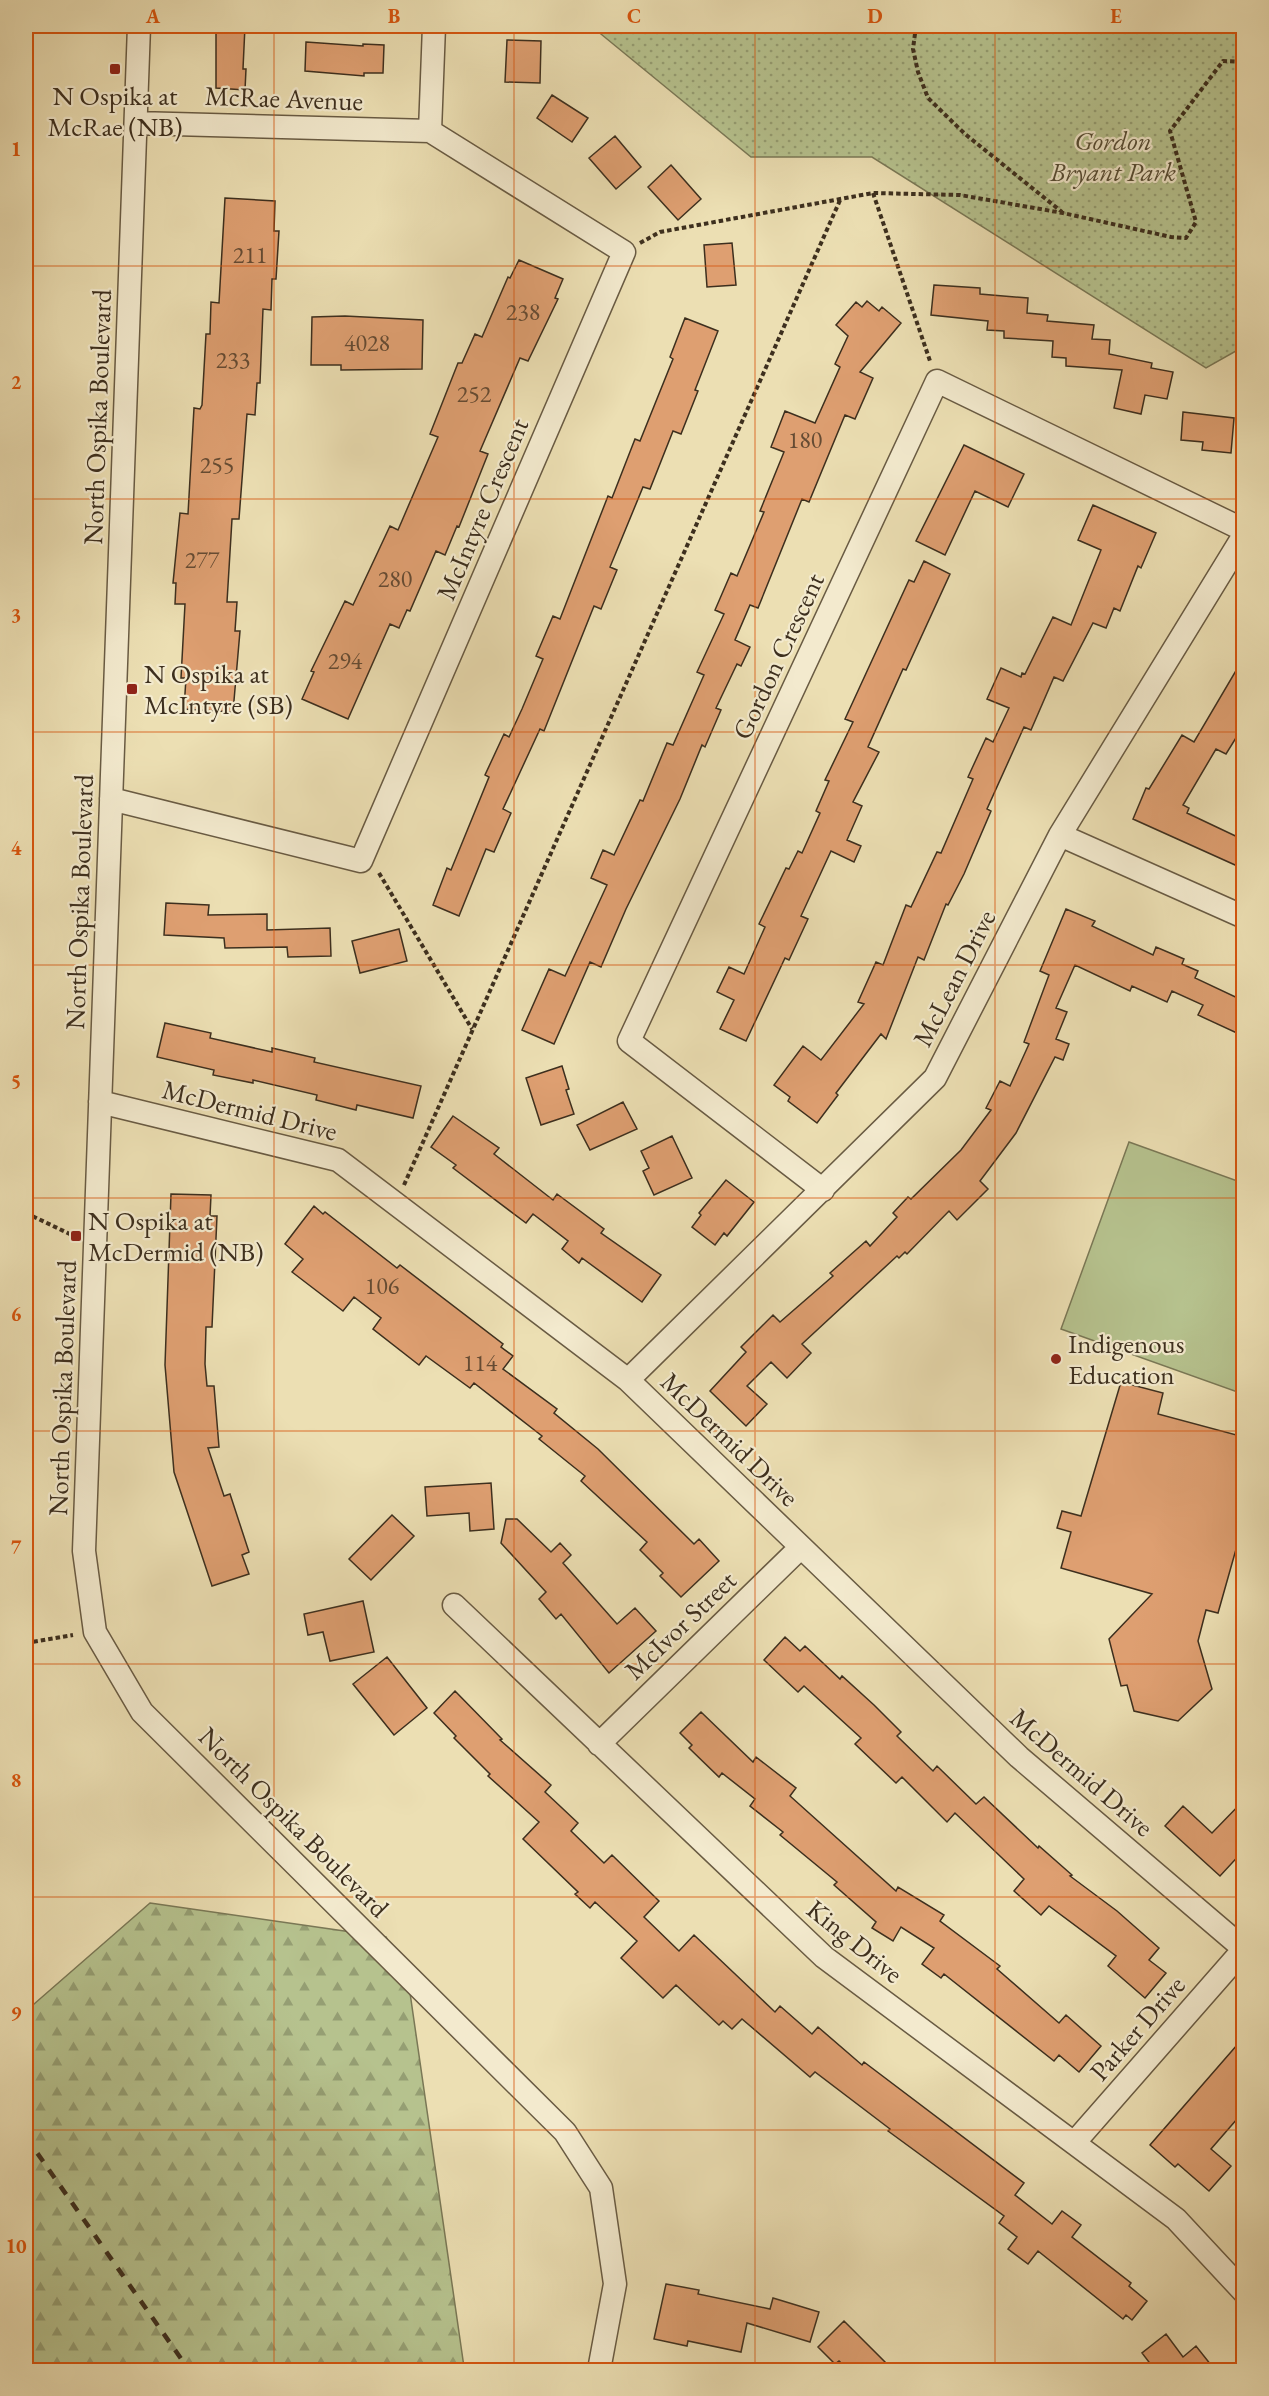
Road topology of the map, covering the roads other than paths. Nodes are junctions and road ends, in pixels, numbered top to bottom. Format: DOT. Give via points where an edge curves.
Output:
graph roads {
  1 [pos="140,26"];
  2 [pos="434,26"];
  3 [pos="136,123"];
  4 [pos="430,131"];
  5 [pos="1244,530"];
  6 [pos="1244,535"];
  7 [pos="111,799"];
  8 [pos="1060,835"];
  9 [pos="1244,916"];
  10 [pos="100,1102"];
  11 [pos="823,1190"];
  12 [pos="628,1380"];
  13 [pos="801,1547"];
  14 [pos="454,1605"];
  15 [pos="599,1744"];
  16 [pos="1244,1949"];
  17 [pos="1074,2143"];
  18 [pos="1244,2292"];
  19 [pos="599,2370"];
  1 -- 3 [label="street, North Ospika Boulevard"];
  2 -- 4 [label="street"];
  3 -- 4 [label="street, McRae Avenue"];
  3 -- 7 [label="street, North Ospika Boulevard"];
  4 -- 7 [label="street, McIntyre Crescent" via="624,252 361,861"];
  5 -- 11 [label="street, Gordon Crescent" via="937,381 629,1041"];
  6 -- 8 [label="street, McLean Drive"];
  7 -- 10 [label="street, North Ospika Boulevard"];
  8 -- 9 [label="street"];
  8 -- 11 [label="street, McLean Drive" via="935,1078"];
  10 -- 12 [label="street, McDermid Drive" via="338,1160"];
  10 -- 19 [label="street, North Ospika Boulevard" via="84,1551 95,1632 142,1712 565,2132 601,2188 614,2273"];
  11 -- 12 [label="street, McLean Drive"];
  12 -- 13 [label="street, McDermid Drive"];
  13 -- 15 [label="street, McIvor Street"];
  13 -- 16 [label="street, McDermid Drive" via="1019,1757"];
  14 -- 15 [label="street, King Drive"];
  15 -- 17 [label="street, King Drive" via="824,1957"];
  16 -- 17 [label="street, Parker Drive"];
  17 -- 18 [label="street, King Drive" via="1176,2219"];
}
